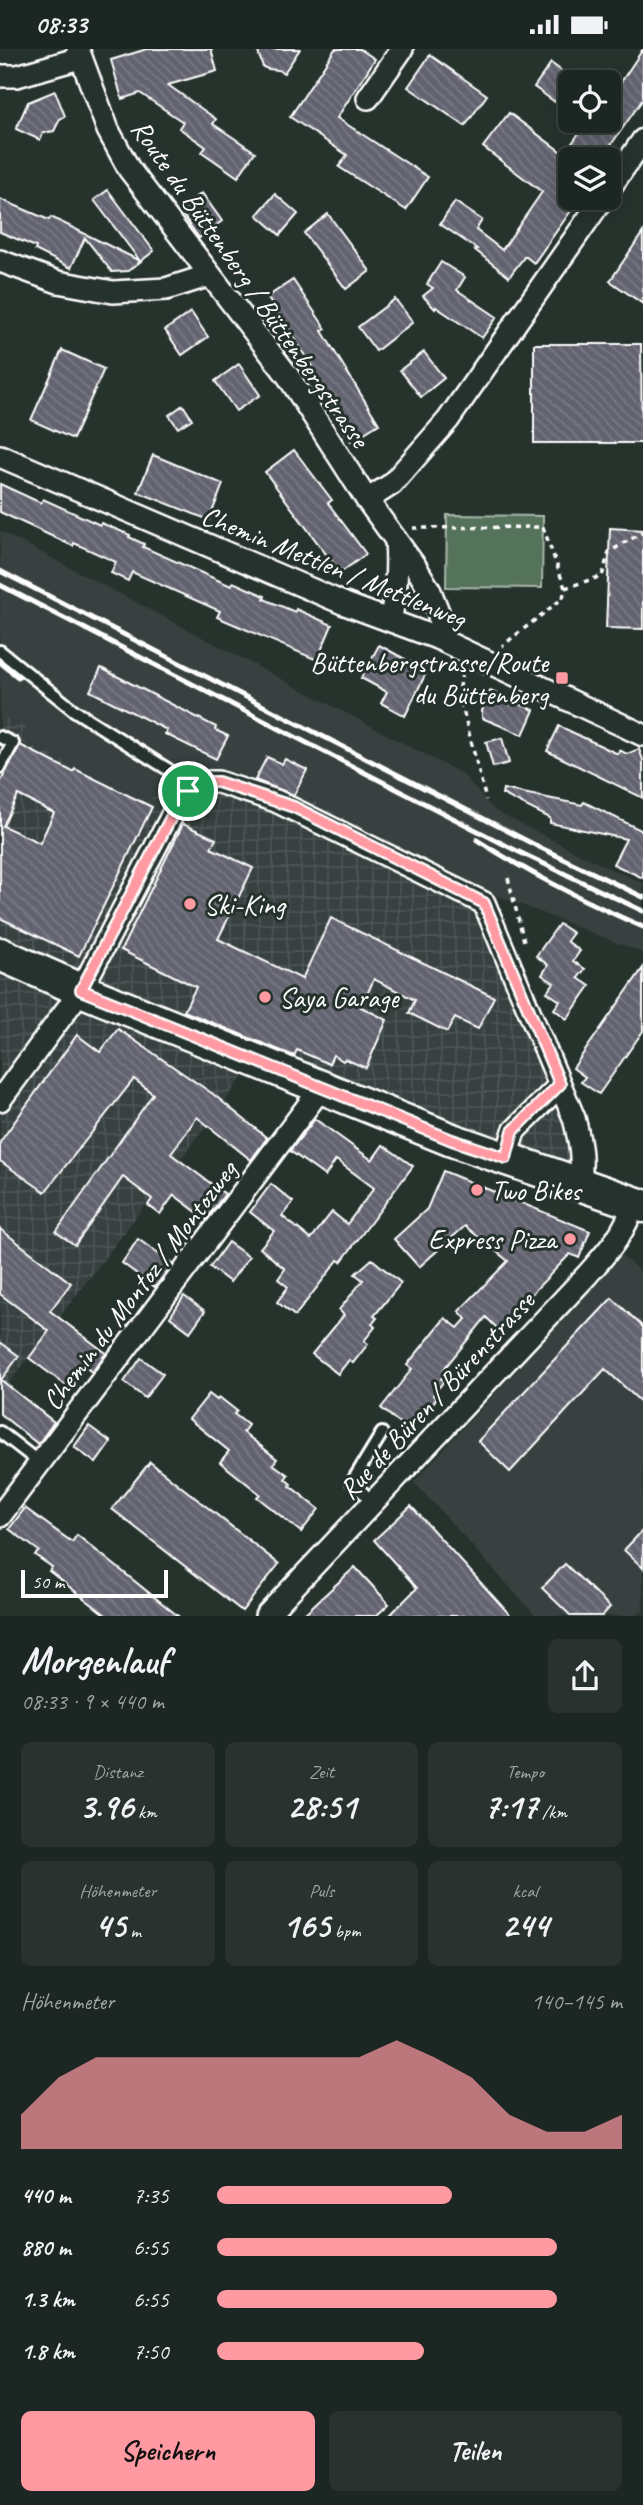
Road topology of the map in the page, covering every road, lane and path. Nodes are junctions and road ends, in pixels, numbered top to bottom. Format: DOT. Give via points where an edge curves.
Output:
graph roads {
  1 [pos="402,49"];
  2 [pos="79,54"];
  3 [pos="0,76"];
  4 [pos="368,98"];
  5 [pos="643,140"];
  6 [pos="621,172"];
  7 [pos="595,210"];
  8 [pos="0,261"];
  9 [pos="210,275"];
  10 [pos="0,456"];
  11 [pos="367,500"];
  12 [pos="643,532"];
  13 [pos="400,534"];
  14 [pos="565,588"];
  15 [pos="390,620"];
  16 [pos="437,638"];
  17 [pos="501,647"];
  18 [pos="0,652"];
  19 [pos="464,669"];
  20 [pos="643,735"];
  21 [pos="0,737"];
  22 [pos="0,767"];
  23 [pos="188,791"];
  24 [pos="486,800"];
  25 [pos="508,878"];
  26 [pos="527,952"];
  27 [pos="0,954"];
  28 [pos="81,990"];
  29 [pos="560,1084"];
  30 [pos="322,1087"];
  31 [pos="0,1100"];
  32 [pos="506,1158"];
  33 [pos="579,1185"];
  34 [pos="638,1205"];
  35 [pos="0,1432"];
  36 [pos="382,1433"];
  37 [pos="40,1462"];
  38 [pos="373,1502"];
  39 [pos="0,1516"];
  40 [pos="266,1616"];
  1 -- 4 [label="street"];
  2 -- 3 [label="street" via="17,76"];
  2 -- 9 [label="street, Route du Büttenberg / Büttenbergstrasse" via="108,130 129,169"];
  5 -- 6 [label="street"];
  7 -- 11 [label="street" via="448,420 392,484"];
  8 -- 9 [label="street" via="58,282 113,292 166,289"];
  9 -- 11 [label="street, Route du Büttenberg / Büttenbergstrasse" via="288,376"];
  10 -- 15 [label="street, Chemin Mettlen / Mettlenweg"];
  11 -- 13 [label="street, Route du Büttenberg / Büttenbergstrasse"];
  12 -- 14 [label="path" via="609,552 602,576"];
  13 -- 14 [label="path" via="543,527"];
  13 -- 15 [label="street"];
  13 -- 16 [label="street, Route du Büttenberg / Büttenbergstrasse" via="439,614"];
  14 -- 17 [label="path" via="563,599"];
  15 -- 16 [label="street, Chemin Mettlen / Mettlenweg"];
  16 -- 20 [label="street, Chemin Mettlen / Mettlenweg"];
  18 -- 23 [label="lane" via="75,711 169,770"];
  19 -- 24 [label="path" via="459,694"];
  21 -- 22 [label="lane" via="13,743"];
  23 -- 28 [label="street"];
  23 -- 29 [label="street" via="218,782 276,801 484,903"];
  25 -- 26 [label="path"];
  27 -- 28 [label="main road"];
  28 -- 30 [label="main road"];
  28 -- 31 [label="street"];
  29 -- 32 [label="street" via="513,1131"];
  29 -- 33 [label="street" via="583,1151"];
  30 -- 32 [label="main road"];
  30 -- 37 [label="street, Chemin du Montoz / Montozweg"];
  32 -- 33 [label="main road"];
  33 -- 34 [label="main road"];
  34 -- 38 [label="street, Rue de Büren / Bürenstrasse" via="611,1248"];
  35 -- 37 [label="lane"];
  36 -- 38 [label="lane" via="352,1482"];
  37 -- 39 [label="street, Chemin du Montoz / Montozweg"];
  38 -- 40 [label="street, Rue de Büren / Bürenstrasse"];
}
